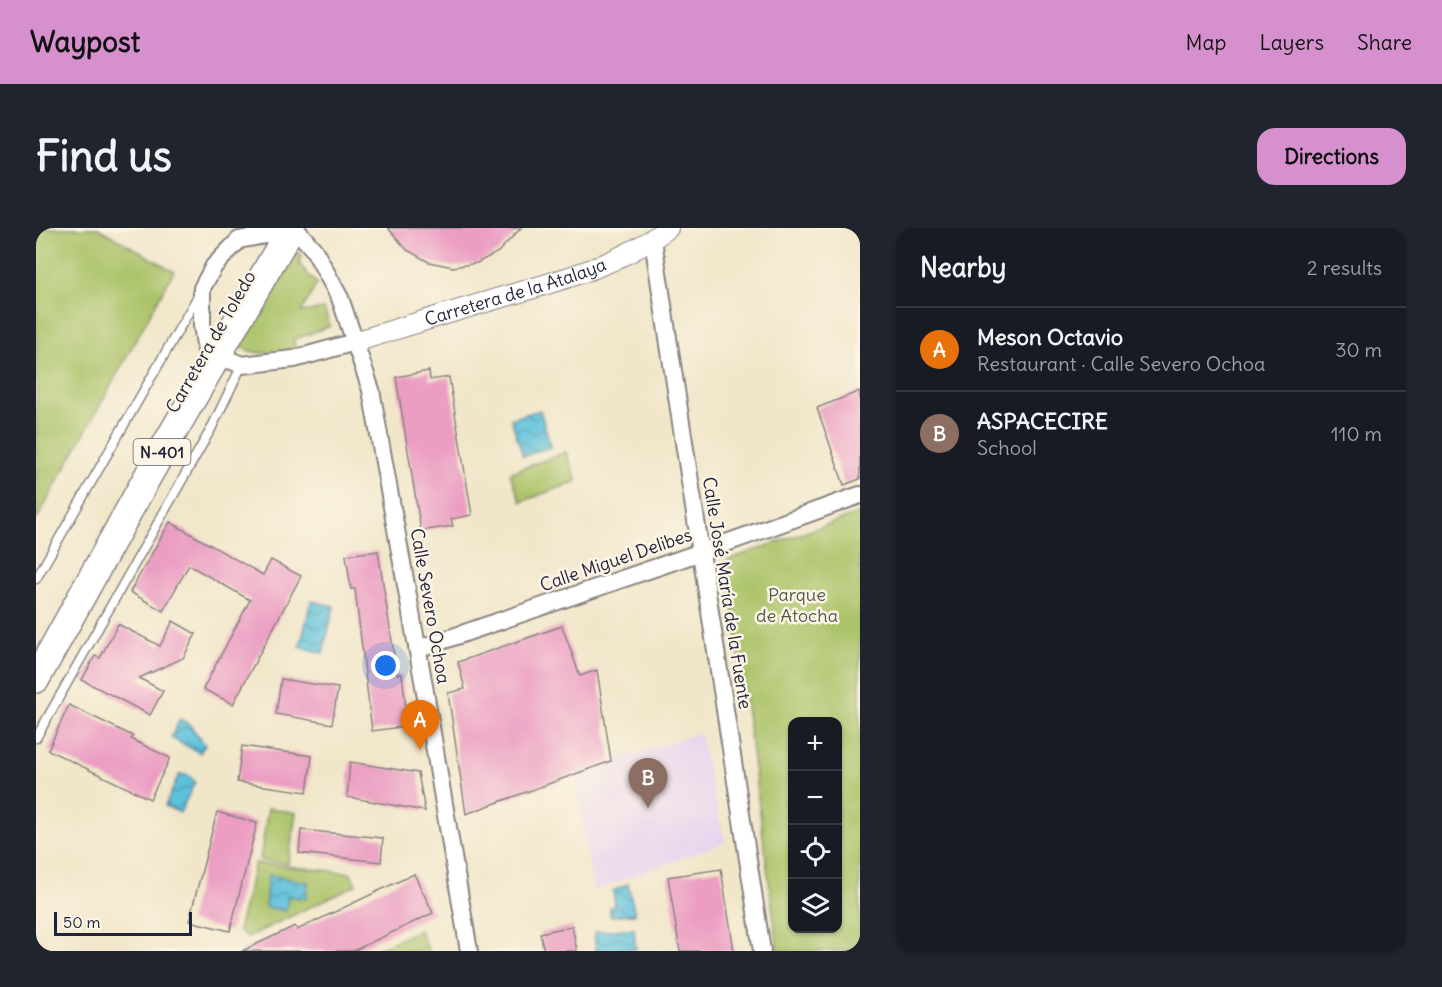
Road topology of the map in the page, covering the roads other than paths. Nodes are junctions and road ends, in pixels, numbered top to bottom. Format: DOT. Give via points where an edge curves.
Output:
graph roads {
  1 [pos="668,228"];
  2 [pos="285,229"];
  3 [pos="240,234"];
  4 [pos="653,240"];
  5 [pos="202,288"];
  6 [pos="355,342"];
  7 [pos="222,358"];
  8 [pos="860,495"];
  9 [pos="701,552"];
  10 [pos="36,579"];
  11 [pos="36,644"];
  12 [pos="418,649"];
  13 [pos="36,679"];
  14 [pos="36,738"];
  15 [pos="468,951"];
  16 [pos="762,951"];
  1 -- 4 [label="street, Carretera de la Atalaya"];
  2 -- 3 [label="street"];
  2 -- 6 [label="street, Calle Severo Ochoa" via="314,250 339,298"];
  2 -- 7 [label="highway, N-401"];
  3 -- 5 [label="street"];
  4 -- 6 [label="street, Carretera de la Atalaya" via="555,282"];
  4 -- 9 [label="street, Calle José María de la Fuente"];
  5 -- 7 [label="street" via="202,325"];
  5 -- 10 [label="lane"];
  6 -- 7 [label="street" via="294,359"];
  6 -- 12 [label="street, Calle Severo Ochoa" via="371,390"];
  7 -- 11 [label="highway, Carretera de Toledo / N-401"];
  7 -- 13 [label="highway, N-401" via="149,474"];
  7 -- 14 [label="lane" via="211,429"];
  8 -- 9 [label="street, Calle Miguel Delibes"];
  9 -- 12 [label="street, Calle Miguel Delibes"];
  9 -- 16 [label="street, Calle José María de la Fuente"];
  12 -- 15 [label="street, Calle Severo Ochoa"];
}
